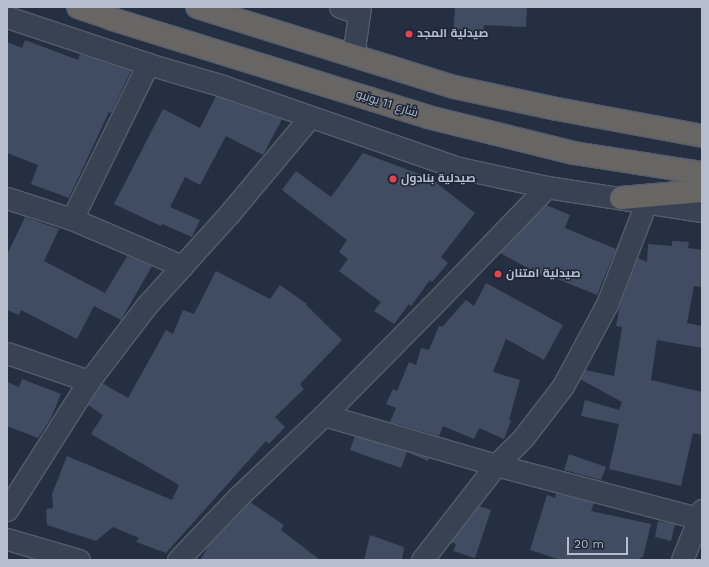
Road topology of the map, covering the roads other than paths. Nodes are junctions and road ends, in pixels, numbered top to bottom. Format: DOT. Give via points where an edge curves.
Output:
graph roads {
  1 [pos="78,7"];
  2 [pos="197,7"];
  3 [pos="353,9"];
  4 [pos="7,17"];
  5 [pos="353,56"];
  6 [pos="148,64"];
  7 [pos="310,117"];
  8 [pos="702,136"];
  9 [pos="702,173"];
  10 [pos="547,187"];
  11 [pos="702,190"];
  12 [pos="7,198"];
  13 [pos="621,198"];
  14 [pos="646,203"];
  15 [pos="702,211"];
  16 [pos="72,219"];
  17 [pos="182,266"];
  18 [pos="7,353"];
  19 [pos="89,381"];
  20 [pos="324,415"];
  21 [pos="496,466"];
  22 [pos="7,510"];
  23 [pos="701,516"];
  24 [pos="7,539"];
  25 [pos="79,560"];
  26 [pos="178,560"];
  27 [pos="422,560"];
  28 [pos="682,560"];
  1 -- 9 [label="highway, شارع 11 يونيو" via="428,117 574,153"];
  2 -- 5 [label="highway"];
  3 -- 5 [label="street"];
  4 -- 6 [label="street"];
  5 -- 8 [label="highway" via="454,86 557,109"];
  6 -- 7 [label="street" via="223,86"];
  6 -- 16 [label="street"];
  7 -- 10 [label="street" via="459,168"];
  7 -- 17 [label="street"];
  10 -- 13 [label="street"];
  10 -- 20 [label="street"];
  11 -- 13 [label="highway"];
  12 -- 16 [label="street"];
  13 -- 14 [label="street"];
  14 -- 15 [label="street"];
  14 -- 21 [label="street" via="607,304 563,386 523,438"];
  16 -- 17 [label="street"];
  17 -- 19 [label="street" via="147,305"];
  18 -- 19 [label="street"];
  19 -- 22 [label="street"];
  20 -- 21 [label="street"];
  20 -- 26 [label="street" via="237,498"];
  21 -- 23 [label="street"];
  21 -- 27 [label="street"];
  23 -- 28 [label="street"];
  24 -- 25 [label="street"];
}
